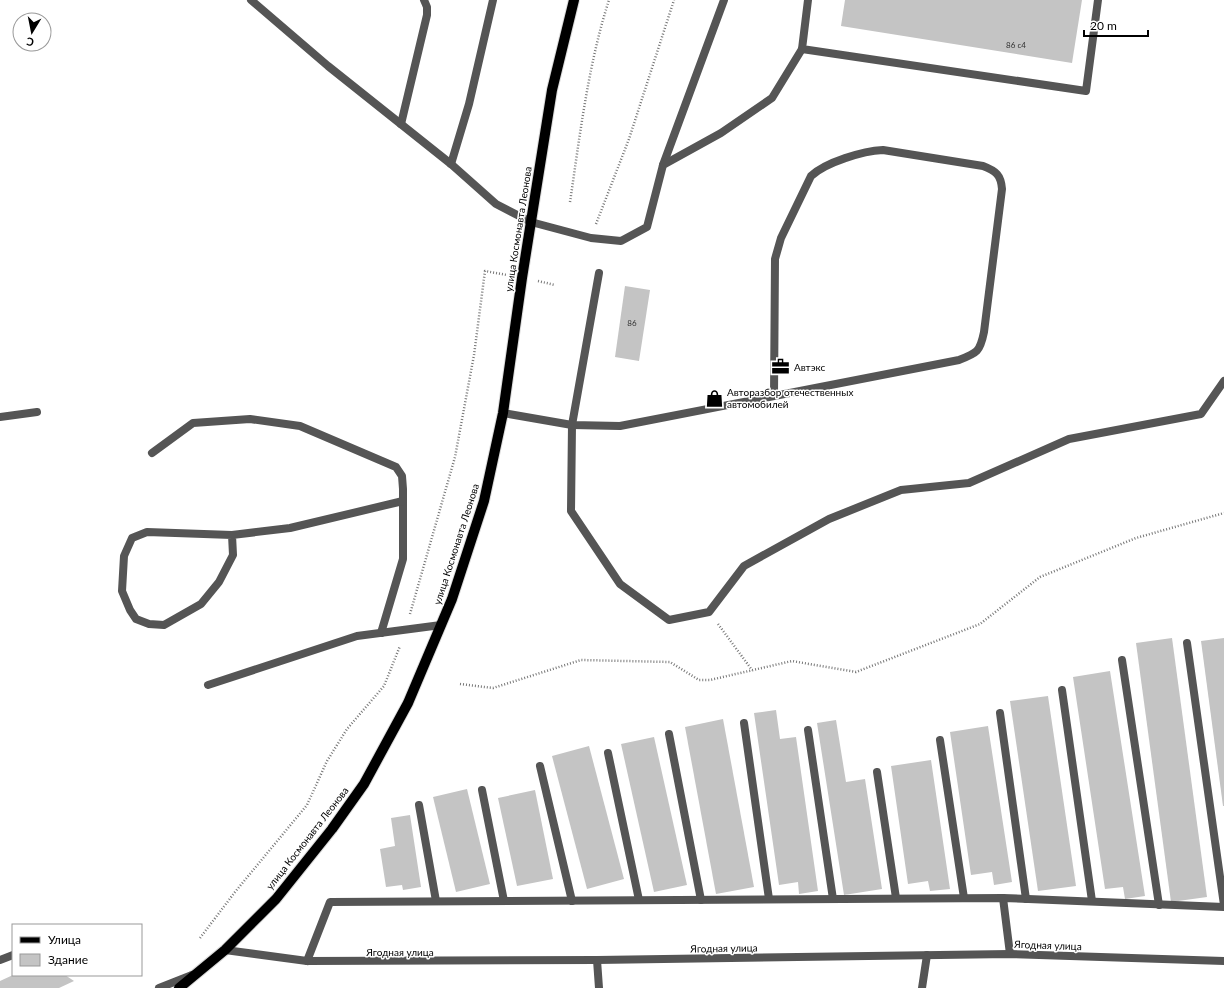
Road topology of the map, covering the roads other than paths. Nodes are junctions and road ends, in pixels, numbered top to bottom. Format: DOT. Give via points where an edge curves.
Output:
graph roads {
  1 [pos="251,0"];
  2 [pos="424,0"];
  3 [pos="493,0"];
  4 [pos="574,0"];
  5 [pos="724,0"];
  6 [pos="808,0"];
  7 [pos="1098,0"];
  8 [pos="802,49"];
  9 [pos="401,124"];
  10 [pos="451,164"];
  11 [pos="663,165"];
  12 [pos="531,222"];
  13 [pos="599,273"];
  14 [pos="1224,381"];
  15 [pos="774,396"];
  16 [pos="37,412"];
  17 [pos="503,413"];
  18 [pos="0,417"];
  19 [pos="572,425"];
  20 [pos="152,453"];
  21 [pos="403,501"];
  22 [pos="232,535"];
  23 [pos="441,625"];
  24 [pos="381,633"];
  25 [pos="1186,643"];
  26 [pos="1122,660"];
  27 [pos="208,685"];
  28 [pos="1062,690"];
  29 [pos="1000,713"];
  30 [pos="744,723"];
  31 [pos="808,730"];
  32 [pos="669,734"];
  33 [pos="940,740"];
  34 [pos="608,753"];
  35 [pos="540,766"];
  36 [pos="877,772"];
  37 [pos="482,790"];
  38 [pos="419,805"];
  39 [pos="896,898"];
  40 [pos="964,898"];
  41 [pos="1003,898"];
  42 [pos="769,899"];
  43 [pos="833,899"];
  44 [pos="1026,899"];
  45 [pos="572,900"];
  46 [pos="639,900"];
  47 [pos="701,900"];
  48 [pos="504,901"];
  49 [pos="1092,901"];
  50 [pos="436,902"];
  51 [pos="1159,905"];
  52 [pos="1224,906"];
  53 [pos="225,950"];
  54 [pos="1010,954"];
  55 [pos="12,955"];
  56 [pos="927,955"];
  57 [pos="0,960"];
  58 [pos="597,960"];
  59 [pos="307,961"];
  60 [pos="1224,961"];
  61 [pos="198,972"];
  62 [pos="159,988"];
  63 [pos="179,988"];
  64 [pos="598,988"];
  65 [pos="922,988"];
  1 -- 9 [label="street"];
  2 -- 9 [label="street" via="427,15"];
  3 -- 10 [label="street" via="469,104"];
  4 -- 12 [label="main road, улица Космонавта Леонова" via="552,90"];
  5 -- 11 [label="street"];
  6 -- 8 [label="street"];
  7 -- 8 [label="street" via="1086,91"];
  8 -- 11 [label="street" via="772,98 721,133"];
  9 -- 10 [label="street"];
  10 -- 12 [label="street" via="496,204"];
  11 -- 12 [label="street" via="647,227 621,241 591,238"];
  12 -- 17 [label="main road, улица Космонавта Леонова"];
  13 -- 19 [label="street"];
  14 -- 19 [label="street" via="1200,414 1069,439 969,483 901,490 829,519 744,566 709,612 669,620 620,584 571,511"];
  15 -- 15 [label="street" via="959,360 975,354 981,346 984,332 1002,189 1001,179 996,171 983,166 870,150 817,170 811,176 781,238 774,259"];
  15 -- 19 [label="street" via="620,426"];
  16 -- 18 [label="street"];
  17 -- 19 [label="street"];
  17 -- 23 [label="main road, улица Космонавта Леонова" via="484,501"];
  20 -- 21 [label="street" via="193,423 250,419 300,426 396,467 402,476"];
  21 -- 22 [label="street" via="290,528"];
  21 -- 24 [label="street" via="403,559"];
  22 -- 22 [label="street" via="147,532 132,538 124,556 122,591 136,620 164,625 201,604 219,582 233,555"];
  23 -- 24 [label="street"];
  23 -- 53 [label="main road, улица Космонавта Леонова" via="408,703 364,784 276,899"];
  24 -- 27 [label="street" via="357,636"];
  25 -- 52 [label="street"];
  26 -- 51 [label="street"];
  28 -- 49 [label="street"];
  29 -- 44 [label="street"];
  30 -- 42 [label="street"];
  31 -- 43 [label="street"];
  32 -- 47 [label="street"];
  33 -- 40 [label="street"];
  34 -- 46 [label="street"];
  35 -- 45 [label="street"];
  36 -- 39 [label="street"];
  37 -- 48 [label="street"];
  38 -- 50 [label="street"];
  39 -- 40 [label="street"];
  39 -- 43 [label="street"];
  40 -- 41 [label="street"];
  41 -- 44 [label="street"];
  41 -- 54 [label="street"];
  42 -- 43 [label="street"];
  42 -- 47 [label="street"];
  44 -- 49 [label="street"];
  45 -- 46 [label="street"];
  45 -- 48 [label="street"];
  46 -- 47 [label="street"];
  48 -- 50 [label="street"];
  49 -- 51 [label="street"];
  50 -- 59 [label="street" via="330,902"];
  51 -- 52 [label="street"];
  53 -- 59 [label="street, Ягодная улица"];
  53 -- 61 [label="main road, улица Космонавта Леонова"];
  54 -- 56 [label="street, Ягодная улица"];
  54 -- 60 [label="street, Ягодная улица"];
  55 -- 57 [label="street"];
  56 -- 58 [label="street, Ягодная улица"];
  56 -- 65 [label="street"];
  58 -- 59 [label="street, Ягодная улица"];
  58 -- 64 [label="street"];
  61 -- 62 [label="street"];
  61 -- 63 [label="main road, улица Космонавта Леонова"];
}
